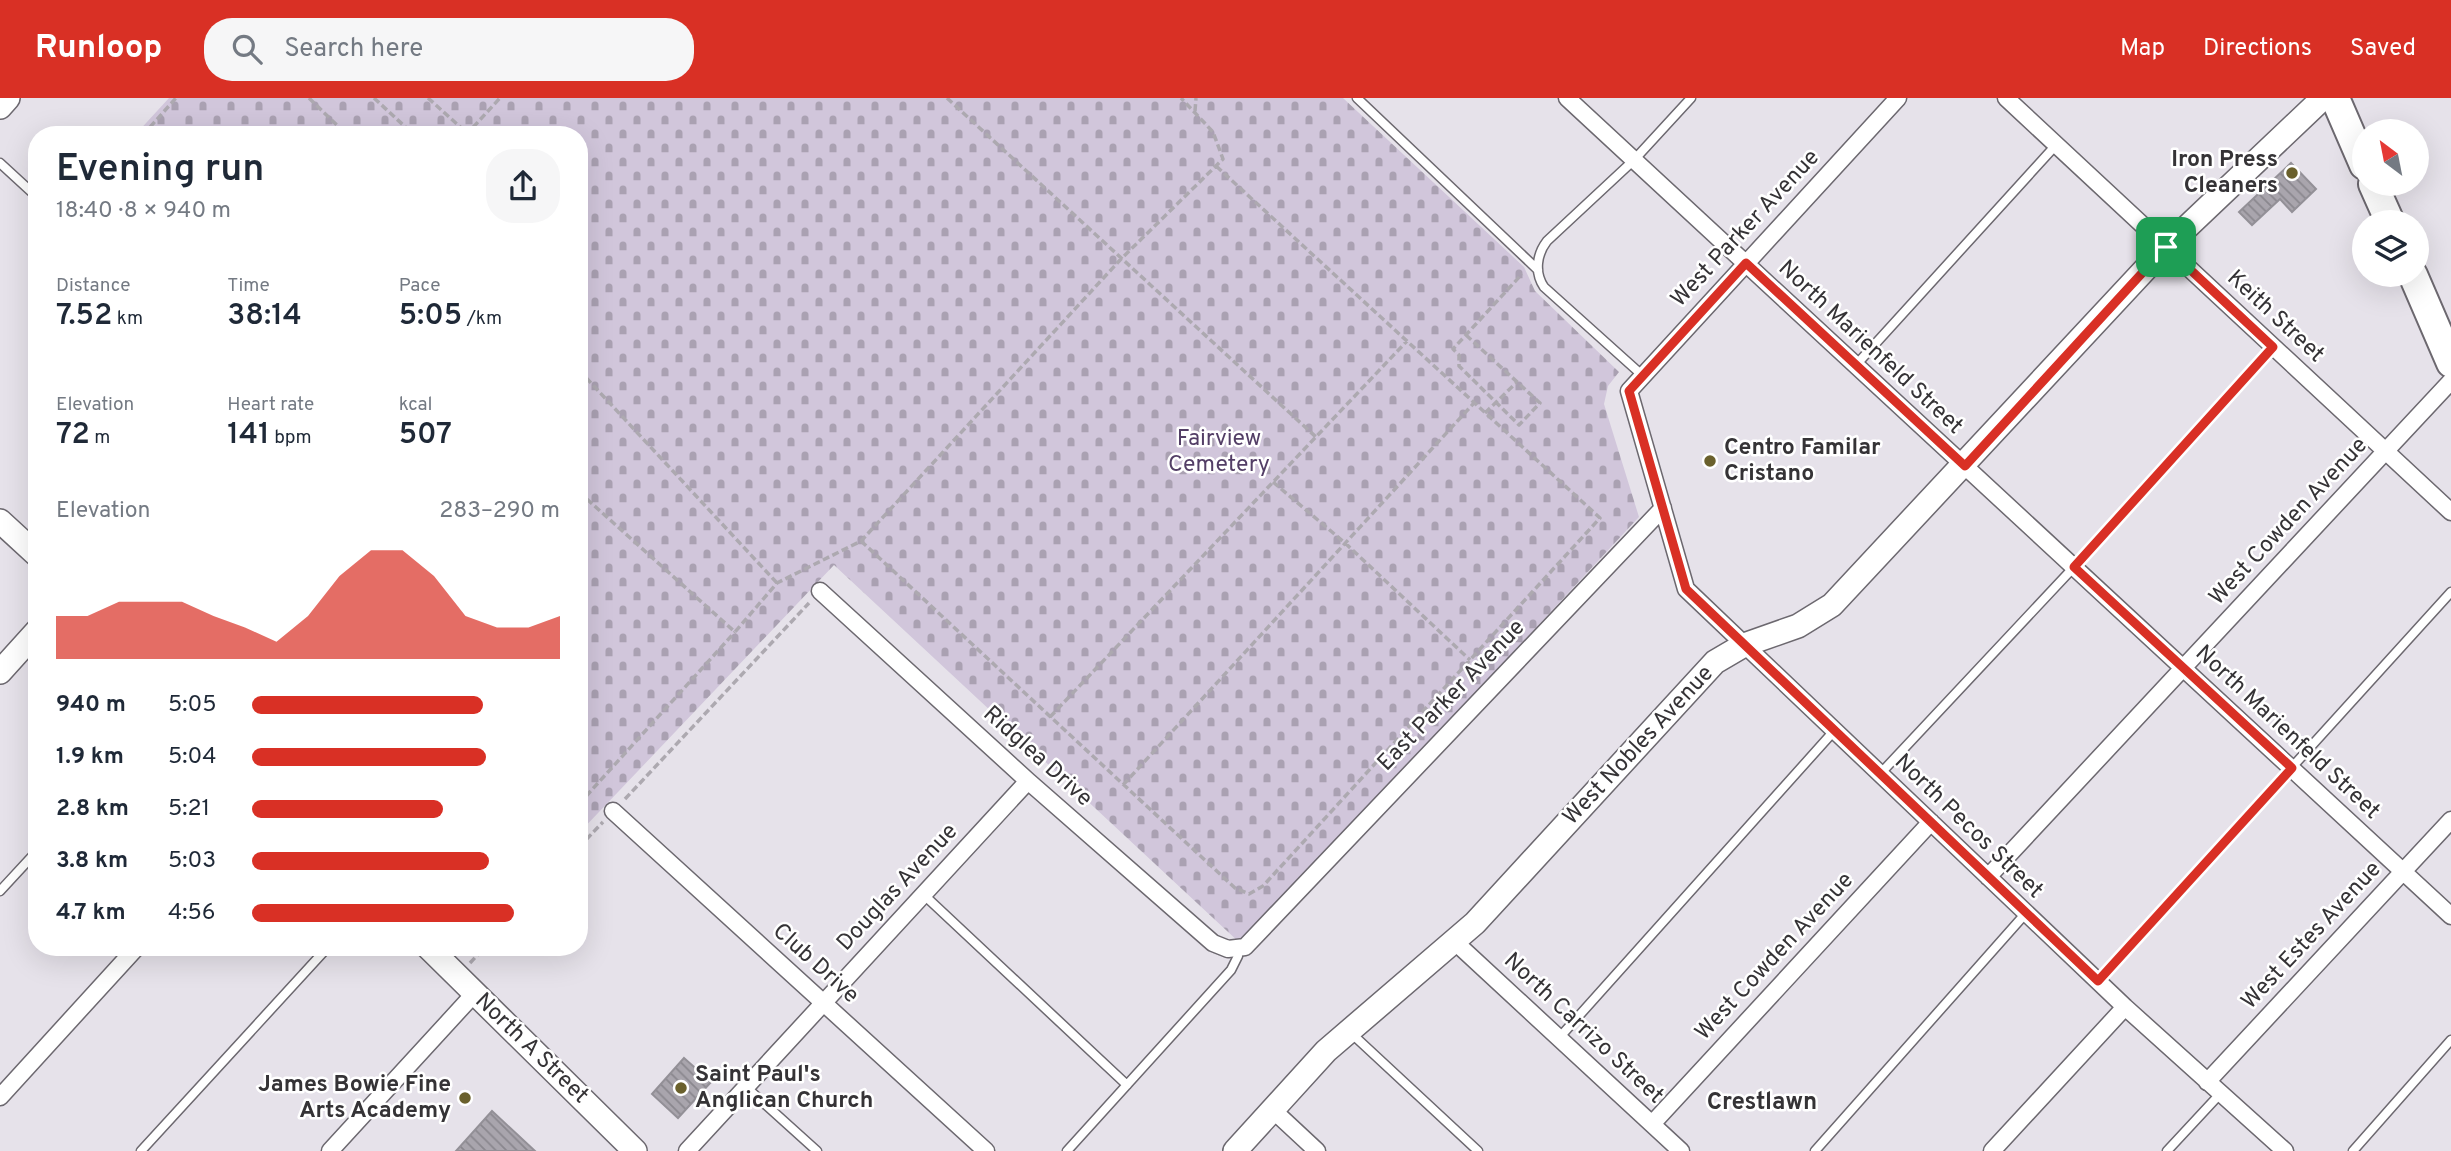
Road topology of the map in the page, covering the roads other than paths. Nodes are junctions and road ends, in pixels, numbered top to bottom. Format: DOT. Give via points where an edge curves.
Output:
graph roads {
  1 [pos="8,98"];
  2 [pos="1357,98"];
  3 [pos="1567,98"];
  4 [pos="1691,98"];
  5 [pos="1898,98"];
  6 [pos="2006,98"];
  7 [pos="2323,98"];
  8 [pos="2335,98"];
  9 [pos="0,107"];
  10 [pos="2352,137"];
  11 [pos="2056,145"];
  12 [pos="1634,160"];
  13 [pos="0,163"];
  14 [pos="28,189"];
  15 [pos="2166,247"];
  16 [pos="1746,263"];
  17 [pos="1538,270"];
  18 [pos="2418,287"];
  19 [pos="2273,347"];
  20 [pos="2451,363"];
  21 [pos="1856,365"];
  22 [pos="1642,375"];
  23 [pos="2451,382"];
  24 [pos="2386,451"];
  25 [pos="1965,466"];
  26 [pos="1663,508"];
  27 [pos="2451,512"];
  28 [pos="0,520"];
  29 [pos="28,546"];
  30 [pos="2074,567"];
  31 [pos="820,591"];
  32 [pos="2451,592"];
  33 [pos="28,641"];
  34 [pos="1744,645"];
  35 [pos="2184,668"];
  36 [pos="0,672"];
  37 [pos="1834,731"];
  38 [pos="2292,768"];
  39 [pos="1880,774"];
  40 [pos="1028,781"];
  41 [pos="613,811"];
  42 [pos="2451,821"];
  43 [pos="1931,822"];
  44 [pos="28,861"];
  45 [pos="2403,871"];
  46 [pos="1988,877"];
  47 [pos="0,891"];
  48 [pos="923,894"];
  49 [pos="2026,913"];
  50 [pos="2451,916"];
  51 [pos="1454,941"];
  52 [pos="1233,949"];
  53 [pos="129,956"];
  54 [pos="320,956"];
  55 [pos="437,956"];
  56 [pos="2098,981"];
  57 [pos="474,994"];
  58 [pos="824,1002"];
  59 [pos="2125,1007"];
  60 [pos="1349,1031"];
  61 [pos="1559,1038"];
  62 [pos="2451,1040"];
  63 [pos="2207,1083"];
  64 [pos="1127,1084"];
  65 [pos="746,1087"];
  66 [pos="2220,1094"];
  67 [pos="0,1097"];
  68 [pos="1273,1110"];
  69 [pos="1652,1124"];
  70 [pos="141,1151"];
  71 [pos="330,1151"];
  72 [pos="635,1151"];
  73 [pos="687,1151"];
  74 [pos="817,1151"];
  75 [pos="986,1151"];
  76 [pos="1067,1151"];
  77 [pos="1235,1151"];
  78 [pos="1317,1151"];
  79 [pos="1478,1151"];
  80 [pos="1681,1151"];
  81 [pos="1815,1151"];
  82 [pos="1992,1151"];
  83 [pos="2167,1151"];
  84 [pos="2285,1151"];
  85 [pos="2353,1151"];
  1 -- 9 [label="street"];
  2 -- 17 [label="lane"];
  3 -- 12 [label="street, North Marienfeld Street"];
  4 -- 12 [label="lane"];
  5 -- 16 [label="street, West Parker Avenue"];
  6 -- 11 [label="street, Keith Street"];
  7 -- 15 [label="street, West Nobles Avenue"];
  8 -- 10 [label="highway"];
  11 -- 15 [label="street, Keith Street"];
  11 -- 21 [label="lane"];
  12 -- 16 [label="street, North Marienfeld Street"];
  12 -- 17 [label="lane" via="1547,241"];
  13 -- 14 [label="lane"];
  15 -- 19 [label="street, Keith Street"];
  15 -- 25 [label="street, West Nobles Avenue"];
  16 -- 21 [label="street, North Marienfeld Street"];
  16 -- 22 [label="street, West Parker Avenue"];
  17 -- 22 [label="lane" via="1540,281 1552,294"];
  18 -- 20 [label="highway"];
  19 -- 24 [label="street, Keith Street"];
  19 -- 30 [label="lane"];
  21 -- 25 [label="street, North Marienfeld Street"];
  22 -- 26 [label="street, West Parker Avenue" via="1629,391"];
  23 -- 24 [label="street, West Cowden Avenue"];
  24 -- 27 [label="street, Keith Street"];
  24 -- 35 [label="street, West Cowden Avenue"];
  25 -- 30 [label="street, North Marienfeld Street"];
  25 -- 34 [label="street, West Nobles Avenue" via="1832,605 1798,626"];
  26 -- 34 [label="street, North Pecos Street" via="1686,589"];
  26 -- 52 [label="street, East Parker Avenue" via="1245,947"];
  28 -- 29 [label="street"];
  30 -- 35 [label="street, North Marienfeld Street"];
  30 -- 39 [label="lane"];
  31 -- 40 [label="street, Ridglea Drive"];
  32 -- 38 [label="lane"];
  33 -- 36 [label="street"];
  34 -- 37 [label="street, North Pecos Street"];
  34 -- 51 [label="street, West Nobles Avenue" via="1715,662"];
  35 -- 38 [label="street, North Marienfeld Street"];
  35 -- 46 [label="street, West Cowden Avenue"];
  37 -- 39 [label="street, North Pecos Street"];
  37 -- 61 [label="lane"];
  38 -- 45 [label="street, North Marienfeld Street"];
  38 -- 56 [label="lane"];
  39 -- 43 [label="street, North Pecos Street"];
  40 -- 48 [label="street, Douglas Avenue"];
  40 -- 52 [label="street, Ridglea Drive" via="1213,943"];
  41 -- 58 [label="street, Club Drive"];
  42 -- 45 [label="street, West Estes Avenue"];
  43 -- 46 [label="street, North Pecos Street"];
  43 -- 69 [label="street, West Cowden Avenue"];
  44 -- 47 [label="lane"];
  45 -- 50 [label="street, North Marienfeld Street"];
  45 -- 63 [label="street, West Estes Avenue"];
  46 -- 49 [label="street, North Pecos Street"];
  48 -- 58 [label="street, Douglas Avenue"];
  48 -- 64 [label="lane"];
  49 -- 56 [label="street, North Pecos Street"];
  49 -- 81 [label="lane"];
  51 -- 60 [label="street, West Nobles Avenue"];
  51 -- 61 [label="street, North Carrizo Street"];
  52 -- 64 [label="lane" via="1238,956 1231,970"];
  53 -- 67 [label="street"];
  54 -- 70 [label="lane"];
  55 -- 57 [label="street, North A Street"];
  56 -- 59 [label="street, North Pecos Street"];
  57 -- 71 [label="street"];
  57 -- 72 [label="street, North A Street"];
  58 -- 65 [label="street, Douglas Avenue"];
  58 -- 75 [label="street, Club Drive"];
  59 -- 63 [label="street, North Pecos Street"];
  59 -- 82 [label="street"];
  60 -- 68 [label="street, West Nobles Avenue"];
  60 -- 79 [label="lane"];
  61 -- 69 [label="street, North Carrizo Street"];
  62 -- 85 [label="lane"];
  63 -- 66 [label="street, North Pecos Street"];
  64 -- 76 [label="lane"];
  65 -- 73 [label="street, Douglas Avenue"];
  65 -- 74 [label="lane"];
  66 -- 83 [label="lane"];
  66 -- 84 [label="street, North Pecos Street"];
  68 -- 77 [label="street, West Nobles Avenue"];
  68 -- 78 [label="street"];
  69 -- 80 [label="street, North Carrizo Street"];
}
